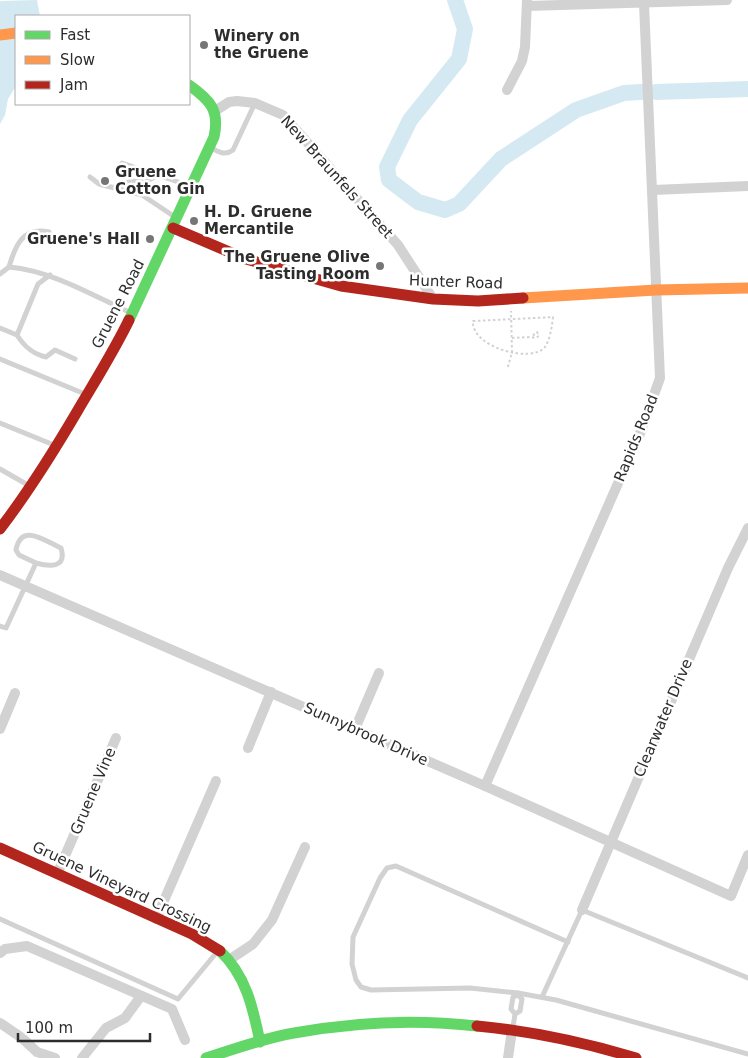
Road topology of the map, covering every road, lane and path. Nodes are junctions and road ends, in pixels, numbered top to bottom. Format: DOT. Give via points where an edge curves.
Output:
graph roads {
  1 [pos="727,0"];
  2 [pos="527,3"];
  3 [pos="644,4"];
  4 [pos="15,33"];
  5 [pos="0,35"];
  6 [pos="190,86"];
  7 [pos="507,90"];
  8 [pos="255,103"];
  9 [pos="215,111"];
  10 [pos="210,148"];
  11 [pos="122,163"];
  12 [pos="158,175"];
  13 [pos="90,177"];
  14 [pos="191,186"];
  15 [pos="748,186"];
  16 [pos="112,187"];
  17 [pos="653,190"];
  18 [pos="175,223"];
  19 [pos="49,232"];
  20 [pos="9,267"];
  21 [pos="0,274"];
  22 [pos="50,275"];
  23 [pos="748,288"];
  24 [pos="656,290"];
  25 [pos="434,299"];
  26 [pos="511,299"];
  27 [pos="132,314"];
  28 [pos="511,319"];
  29 [pos="0,328"];
  30 [pos="17,335"];
  31 [pos="531,337"];
  32 [pos="512,338"];
  33 [pos="512,352"];
  34 [pos="0,359"];
  35 [pos="75,359"];
  36 [pos="508,367"];
  37 [pos="87,395"];
  38 [pos="0,423"];
  39 [pos="57,446"];
  40 [pos="0,469"];
  41 [pos="31,487"];
  42 [pos="748,528"];
  43 [pos="0,529"];
  44 [pos="36,563"];
  45 [pos="0,575"];
  46 [pos="26,586"];
  47 [pos="0,626"];
  48 [pos="379,674"];
  49 [pos="271,692"];
  50 [pos="15,694"];
  51 [pos="0,729"];
  52 [pos="355,729"];
  53 [pos="116,738"];
  54 [pos="248,748"];
  55 [pos="216,781"];
  56 [pos="485,786"];
  57 [pos="610,841"];
  58 [pos="305,847"];
  59 [pos="0,848"];
  60 [pos="748,855"];
  61 [pos="58,872"];
  62 [pos="582,910"];
  63 [pos="0,918"];
  64 [pos="156,918"];
  65 [pos="568,942"];
  66 [pos="218,951"];
  67 [pos="0,953"];
  68 [pos="229,960"];
  69 [pos="748,978"];
  70 [pos="518,994"];
  71 [pos="141,996"];
  72 [pos="542,997"];
  73 [pos="515,1014"];
  74 [pos="0,1023"];
  75 [pos="512,1030"];
  76 [pos="184,1040"];
  77 [pos="260,1042"];
  78 [pos="748,1054"];
  79 [pos="55,1058"];
  80 [pos="82,1058"];
  81 [pos="206,1058"];
  82 [pos="508,1058"];
  83 [pos="636,1058"];
  1 -- 3 [label="street"];
  2 -- 3 [label="street"];
  2 -- 7 [label="street" via="522,61"];
  3 -- 17 [label="street, Rapids Road"];
  4 -- 5 [label="street"];
  6 -- 9 [label="street"];
  8 -- 9 [label="street, New Braunfels Street" via="230,102"];
  8 -- 10 [label="lane" via="233,150 224,154"];
  8 -- 25 [label="street, New Braunfels Street" via="283,115 398,244"];
  9 -- 10 [label="street, Gruene Road" via="216,131"];
  10 -- 14 [label="street, Gruene Road"];
  11 -- 12 [label="lane"];
  12 -- 14 [label="lane"];
  12 -- 16 [label="lane" via="145,182 131,181"];
  13 -- 16 [label="lane" via="99,184"];
  14 -- 18 [label="street, Gruene Road"];
  15 -- 17 [label="street"];
  16 -- 18 [label="lane" via="142,195"];
  17 -- 24 [label="street, Rapids Road"];
  18 -- 25 [label="street, Hunter Road" via="246,259 312,279"];
  18 -- 27 [label="street, Gruene Road"];
  19 -- 20 [label="lane" via="28,233 19,242"];
  20 -- 21 [label="lane"];
  20 -- 22 [label="lane"];
  22 -- 27 [label="lane"];
  22 -- 30 [label="lane" via="38,284"];
  23 -- 24 [label="street, Hunter Road"];
  24 -- 26 [label="street, Hunter Road"];
  24 -- 56 [label="street, Rapids Road" via="660,378 649,412"];
  25 -- 26 [label="street, Hunter Road"];
  26 -- 28 [label="path"];
  27 -- 37 [label="street, Gruene Road"];
  28 -- 32 [label="path"];
  28 -- 33 [label="path" via="473,321 472,327 488,345"];
  28 -- 33 [label="path" via="554,317 546,346 530,354"];
  29 -- 30 [label="lane"];
  30 -- 35 [label="lane" via="36,354 46,357 55,350"];
  31 -- 32 [label="path"];
  32 -- 33 [label="path"];
  33 -- 36 [label="path"];
  34 -- 37 [label="lane"];
  37 -- 39 [label="street, Gruene Road"];
  38 -- 39 [label="lane"];
  39 -- 41 [label="street, Gruene Road"];
  40 -- 41 [label="lane"];
  41 -- 43 [label="street, Gruene Road"];
  42 -- 57 [label="street, Clearwater Drive"];
  44 -- 44 [label="lane" via="19,555 16,550 17,541 23,536 30,534 61,548 63,555 55,566"];
  44 -- 46 [label="lane"];
  45 -- 46 [label="street, Sunnybrook Drive"];
  46 -- 47 [label="lane" via="6,628"];
  46 -- 49 [label="street, Sunnybrook Drive"];
  48 -- 52 [label="street"];
  49 -- 52 [label="street, Sunnybrook Drive"];
  49 -- 54 [label="street"];
  50 -- 51 [label="street"];
  52 -- 56 [label="street, Sunnybrook Drive"];
  53 -- 61 [label="street, Gruene Vine"];
  55 -- 64 [label="street"];
  56 -- 57 [label="street, Sunnybrook Drive"];
  57 -- 60 [label="street, Sunnybrook Drive" via="731,896"];
  57 -- 62 [label="street, Clearwater Drive"];
  58 -- 68 [label="street" via="272,920 253,944"];
  59 -- 61 [label="street, Gruene Vineyard Crossing"];
  61 -- 64 [label="street, Gruene Vineyard Crossing"];
  62 -- 65 [label="lane"];
  62 -- 69 [label="lane"];
  63 -- 66 [label="lane" via="178,999"];
  64 -- 66 [label="street, Gruene Vineyard Crossing" via="204,940"];
  65 -- 70 [label="lane" via="396,866 387,868 353,937 352,964 361,987 371,990 470,988"];
  65 -- 72 [label="lane"];
  66 -- 68 [label="street, Gruene Vineyard Crossing"];
  67 -- 71 [label="street" via="5,949 26,946"];
  68 -- 77 [label="street, Gruene Vineyard Crossing" via="244,983"];
  70 -- 72 [label="lane"];
  70 -- 73 [label="lane" via="522,999 520,1011"];
  70 -- 73 [label="lane" via="513,997 511,1009"];
  71 -- 76 [label="street" via="172,1009"];
  71 -- 80 [label="street" via="125,1018 106,1028"];
  72 -- 78 [label="lane"];
  73 -- 75 [label="lane"];
  74 -- 79 [label="street" via="37,1052"];
  75 -- 77 [label="street" via="436,1023 357,1024 294,1033"];
  75 -- 82 [label="street"];
  75 -- 83 [label="street" via="567,1039"];
  77 -- 81 [label="street"];
}
